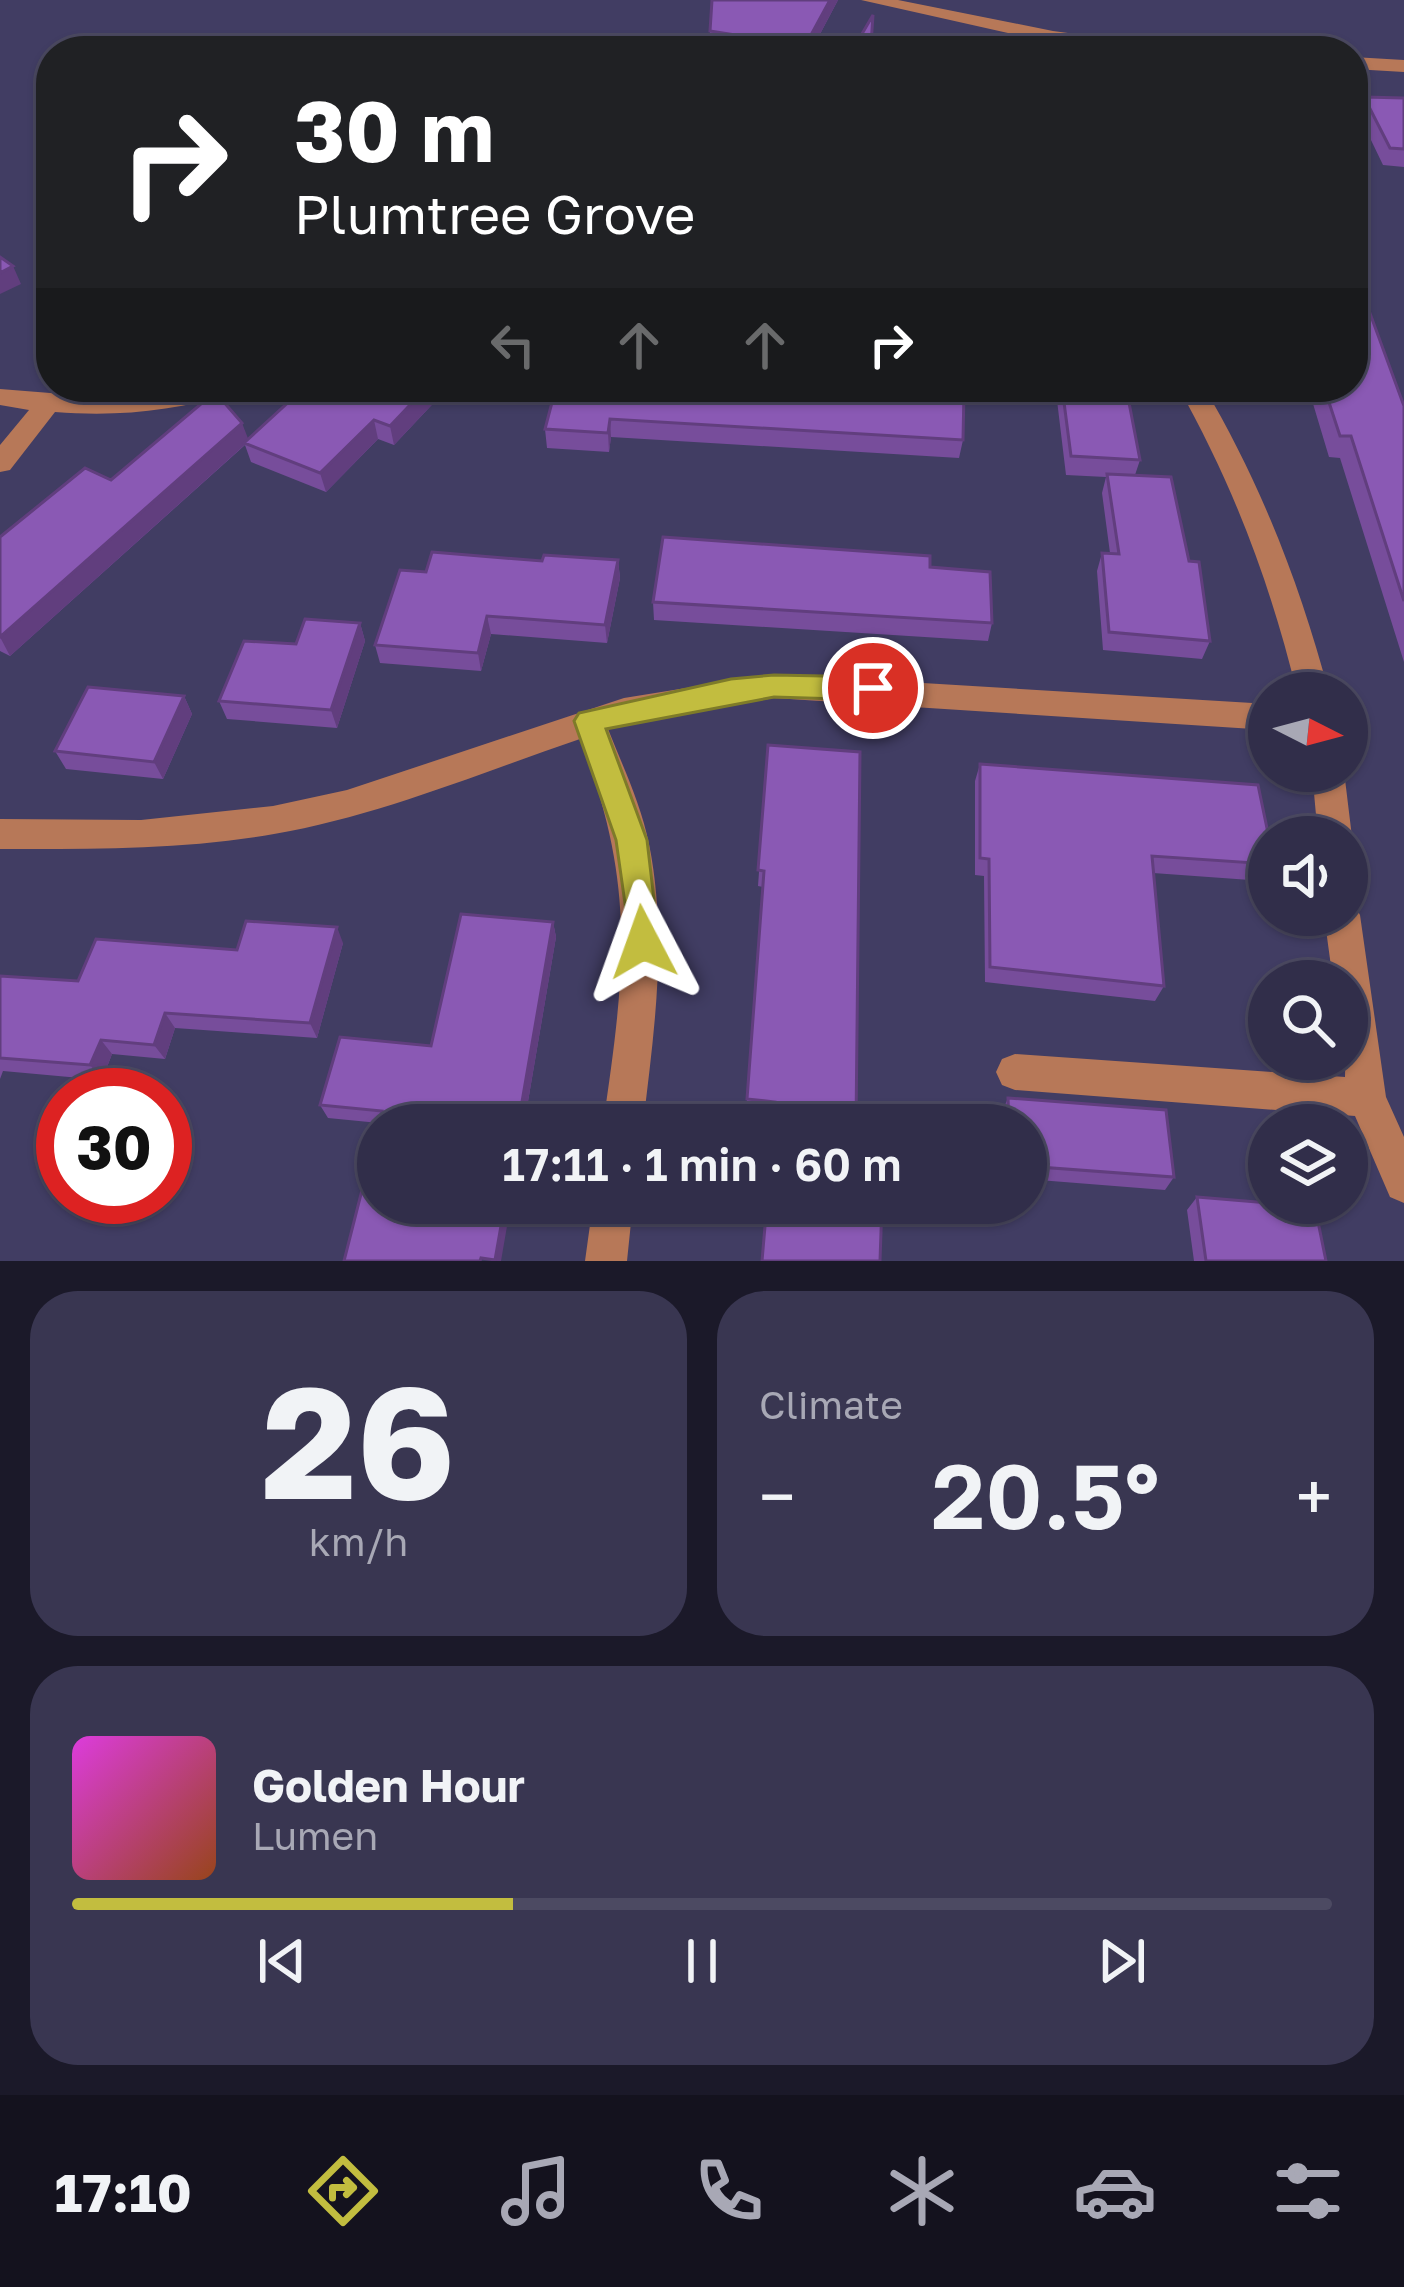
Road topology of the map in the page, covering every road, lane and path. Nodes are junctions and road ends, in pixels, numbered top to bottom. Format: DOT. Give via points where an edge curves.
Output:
graph roads {
  1 [pos="870,0"];
  2 [pos="1048,36"];
  3 [pos="1368,64"];
  4 [pos="1404,66"];
  5 [pos="0,397"];
  6 [pos="166,402"];
  7 [pos="1199,402"];
  8 [pos="47,404"];
  9 [pos="0,463"];
  10 [pos="1308,672"];
  11 [pos="1248,716"];
  12 [pos="589,721"];
  13 [pos="0,834"];
  14 [pos="1345,936"];
  15 [pos="1015,1072"];
  16 [pos="1367,1098"];
  17 [pos="624,1104"];
  18 [pos="1404,1183"];
  19 [pos="610,1224"];
  20 [pos="606,1261"];
  1 -- 2 [label="street"];
  3 -- 4 [label="street"];
  5 -- 8 [label="street"];
  6 -- 8 [label="street"];
  7 -- 10 [label="street" via="1280,567"];
  8 -- 9 [label="street"];
  11 -- 12 [label="street" via="795,686 669,701"];
  12 -- 13 [label="street" via="347,804 273,820 142,835"];
  12 -- 17 [label="street" via="632,840 640,889 643,942"];
  14 -- 16 [label="street"];
  15 -- 16 [label="street"];
  16 -- 18 [label="street"];
  19 -- 20 [label="street"];
}
